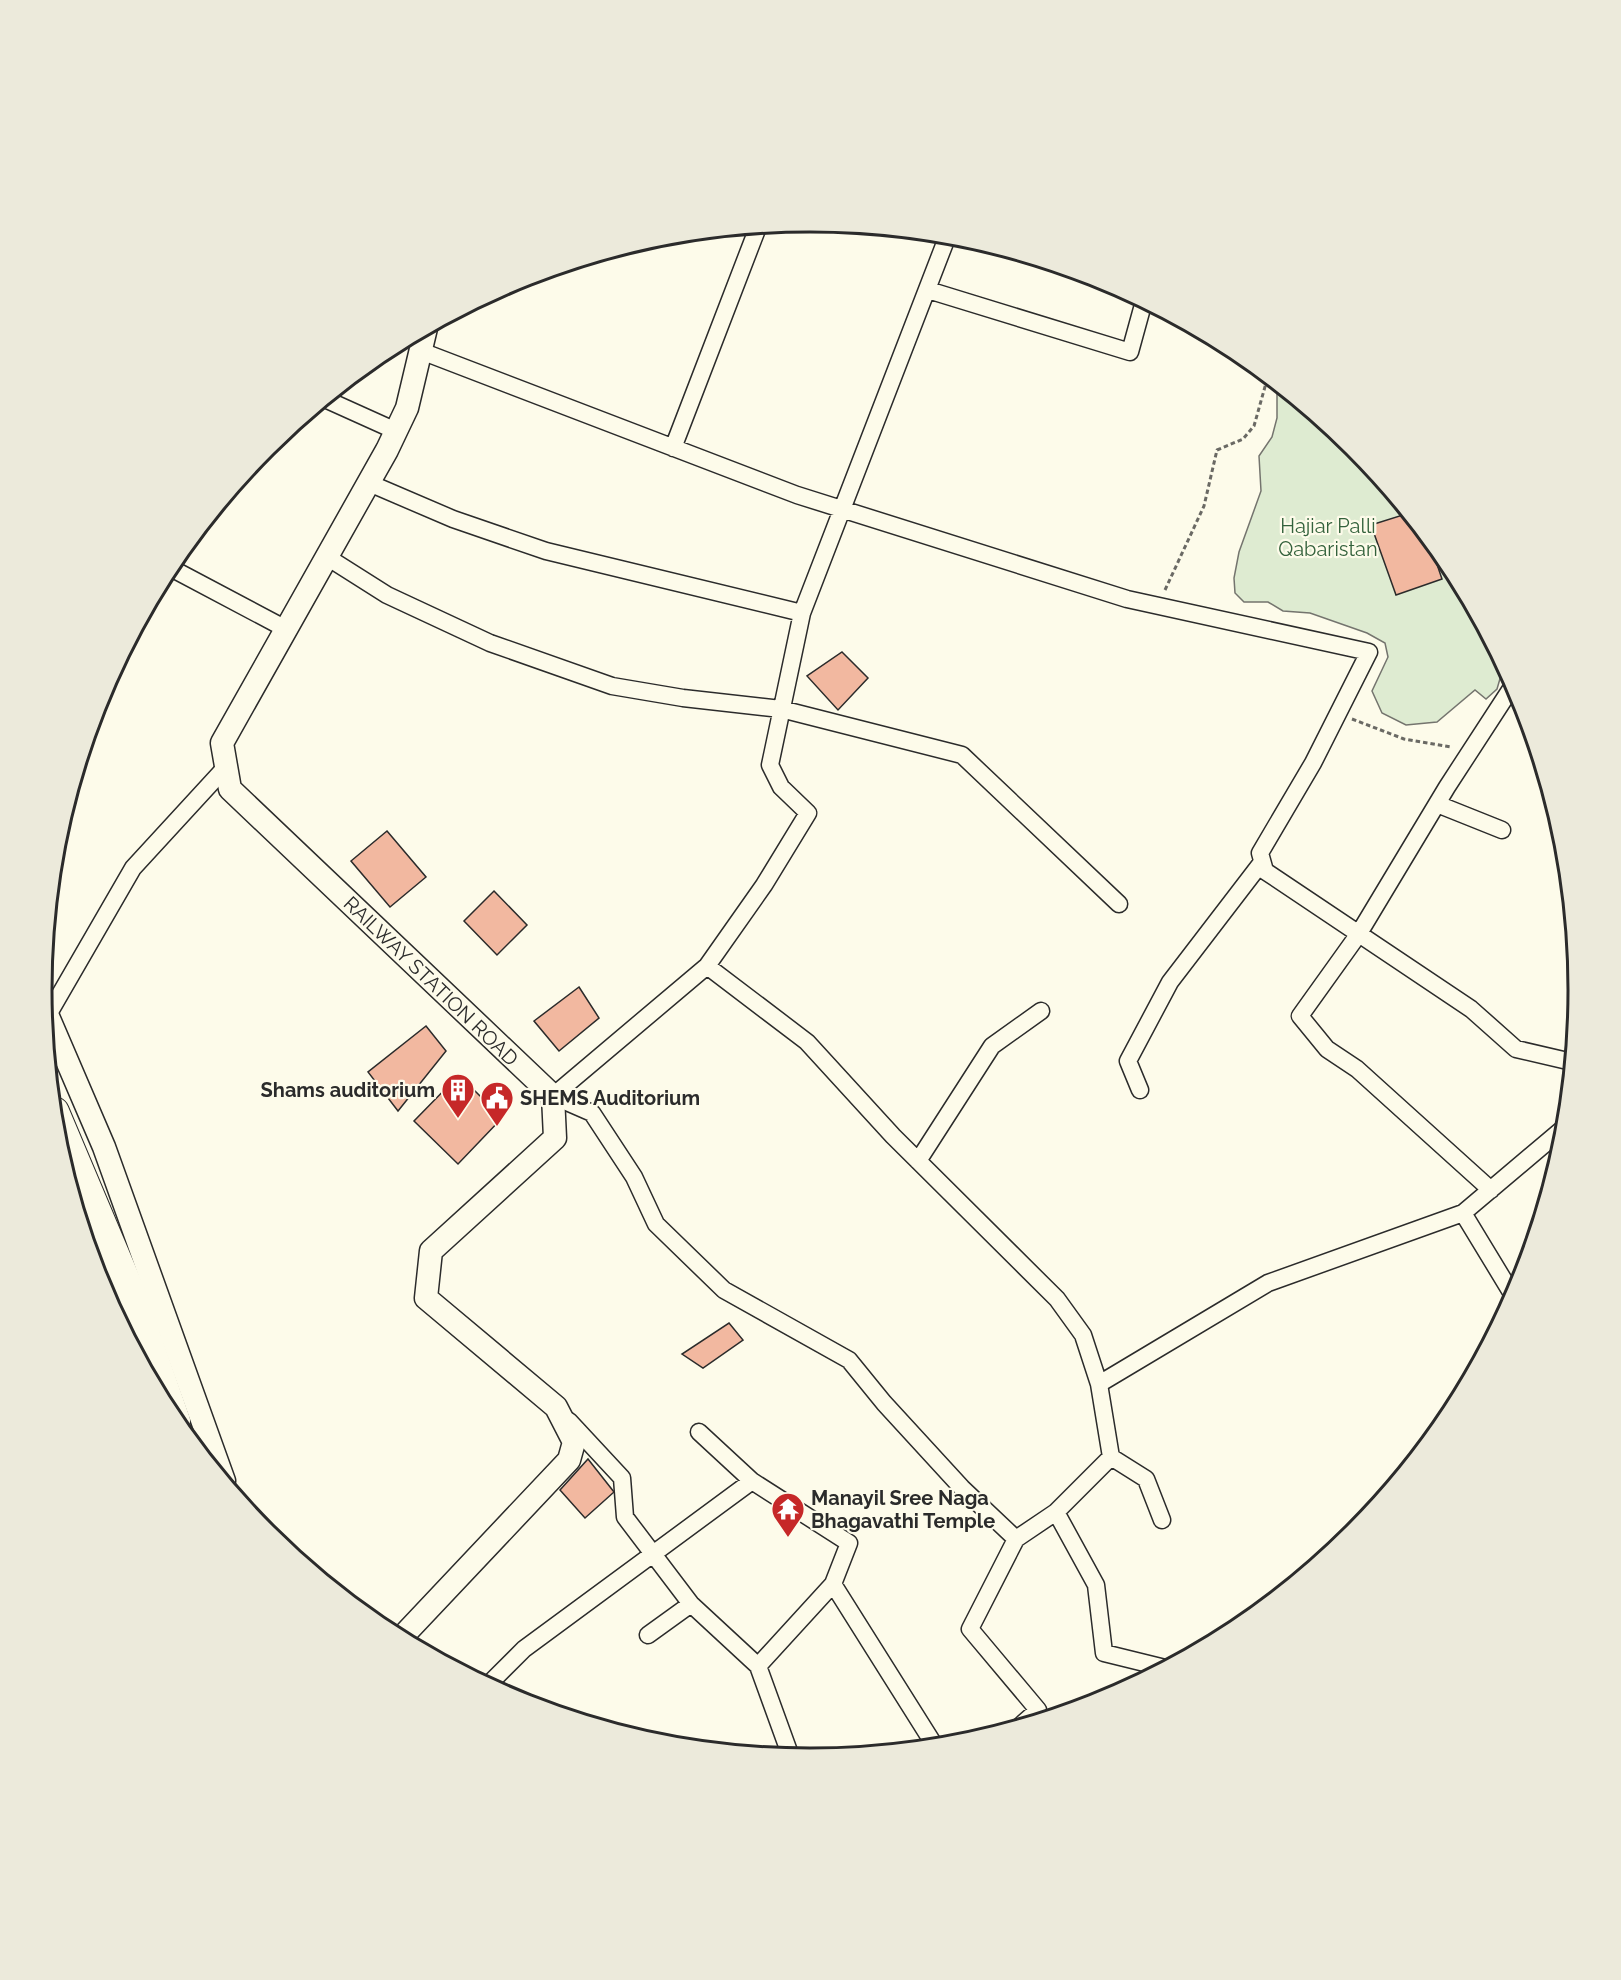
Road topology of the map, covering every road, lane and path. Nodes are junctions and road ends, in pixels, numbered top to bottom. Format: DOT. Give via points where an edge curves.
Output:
graph roads {
  1 [pos="755,234"];
  2 [pos="945,245"];
  3 [pos="928,290"];
  4 [pos="1142,308"];
  5 [pos="424,339"];
  6 [pos="421,351"];
  7 [pos="1266,384"];
  8 [pos="333,402"];
  9 [pos="396,431"];
  10 [pos="673,448"];
  11 [pos="369,483"];
  12 [pos="844,510"];
  13 [pos="327,557"];
  14 [pos="178,572"];
  15 [pos="1158,606"];
  16 [pos="802,613"];
  17 [pos="286,629"];
  18 [pos="1508,693"];
  19 [pos="782,709"];
  20 [pos="1339,714"];
  21 [pos="1457,742"];
  22 [pos="224,769"];
  23 [pos="1437,804"];
  24 [pos="1502,831"];
  25 [pos="1262,862"];
  26 [pos="1119,904"];
  27 [pos="1358,935"];
  28 [pos="707,966"];
  29 [pos="52,1000"];
  30 [pos="1041,1011"];
  31 [pos="54,1028"];
  32 [pos="1565,1060"];
  33 [pos="1140,1090"];
  34 [pos="553,1096"];
  35 [pos="1554,1136"];
  36 [pos="69,1148"];
  37 [pos="918,1161"];
  38 [pos="1491,1190"];
  39 [pos="1463,1213"];
  40 [pos="1508,1287"];
  41 [pos="160,1378"];
  42 [pos="1099,1384"];
  43 [pos="556,1407"];
  44 [pos="699,1432"];
  45 [pos="1111,1457"];
  46 [pos="217,1460"];
  47 [pos="752,1481"];
  48 [pos="1056,1512"];
  49 [pos="1162,1520"];
  50 [pos="1016,1539"];
  51 [pos="652,1555"];
  52 [pos="834,1584"];
  53 [pos="691,1604"];
  54 [pos="407,1631"];
  55 [pos="648,1635"];
  56 [pos="1154,1665"];
  57 [pos="758,1666"];
  58 [pos="495,1679"];
  59 [pos="1033,1714"];
  60 [pos="930,1738"];
  61 [pos="787,1747"];
  1 -- 10 [label="street"];
  2 -- 3 [label="street"];
  3 -- 4 [label="street" via="1131,352"];
  3 -- 12 [label="street"];
  5 -- 6 [label="street, RAILWAY STATION ROAD"];
  6 -- 9 [label="street, RAILWAY STATION ROAD" via="407,408"];
  6 -- 10 [label="street"];
  7 -- 15 [label="path" via="1254,426 1243,439 1217,450 1204,506"];
  8 -- 9 [label="street"];
  9 -- 11 [label="street, RAILWAY STATION ROAD"];
  10 -- 12 [label="street"];
  11 -- 13 [label="street, RAILWAY STATION ROAD"];
  11 -- 16 [label="street" via="453,519 546,551"];
  12 -- 15 [label="street"];
  12 -- 16 [label="street"];
  13 -- 17 [label="street, RAILWAY STATION ROAD"];
  13 -- 19 [label="street" via="387,595 490,643 612,686"];
  14 -- 17 [label="street"];
  15 -- 20 [label="street" via="1370,652"];
  16 -- 19 [label="street"];
  17 -- 22 [label="street, RAILWAY STATION ROAD" via="222,743"];
  18 -- 23 [label="street"];
  19 -- 26 [label="street" via="962,755"];
  19 -- 28 [label="street" via="770,765 781,787 808,813"];
  20 -- 21 [label="path" via="1404,739 1449,749"];
  20 -- 25 [label="street" via="1260,853"];
  22 -- 29 [label="street" via="134,868"];
  22 -- 34 [label="street, RAILWAY STATION ROAD" via="230,789"];
  23 -- 24 [label="street"];
  23 -- 27 [label="street"];
  25 -- 27 [label="street" via="1265,871"];
  25 -- 33 [label="street" via="1170,982 1128,1061"];
  27 -- 32 [label="street" via="1471,1009 1516,1049"];
  27 -- 38 [label="street" via="1300,1016 1327,1049 1357,1069"];
  28 -- 34 [label="street"];
  28 -- 37 [label="street" via="807,1042"];
  30 -- 37 [label="street" via="992,1046"];
  31 -- 46 [label="street" via="104,1147"];
  34 -- 43 [label="street" via="555,1138 431,1251 426,1298"];
  34 -- 50 [label="street" via="592,1113 634,1177 664,1233 724,1290 849,1360 962,1488"];
  35 -- 38 [label="street"];
  36 -- 41 [label="highway" via="130,1292"];
  37 -- 42 [label="street" via="1057,1299 1083,1335"];
  38 -- 39 [label="street"];
  39 -- 40 [label="street"];
  39 -- 42 [label="street" via="1268,1282"];
  42 -- 45 [label="street"];
  43 -- 51 [label="street" via="622,1478 625,1517"];
  43 -- 54 [label="street" via="574,1442 569,1460"];
  44 -- 47 [label="street"];
  45 -- 48 [label="street"];
  45 -- 49 [label="street" via="1146,1479"];
  47 -- 51 [label="street"];
  47 -- 52 [label="street" via="849,1543"];
  48 -- 50 [label="street"];
  48 -- 56 [label="street" via="1096,1585 1104,1653"];
  50 -- 59 [label="street" via="970,1629 1038,1710"];
  51 -- 53 [label="street"];
  51 -- 58 [label="street" via="524,1650"];
  52 -- 57 [label="street"];
  52 -- 60 [label="street"];
  53 -- 55 [label="street"];
  53 -- 57 [label="street"];
  57 -- 61 [label="street"];
}
